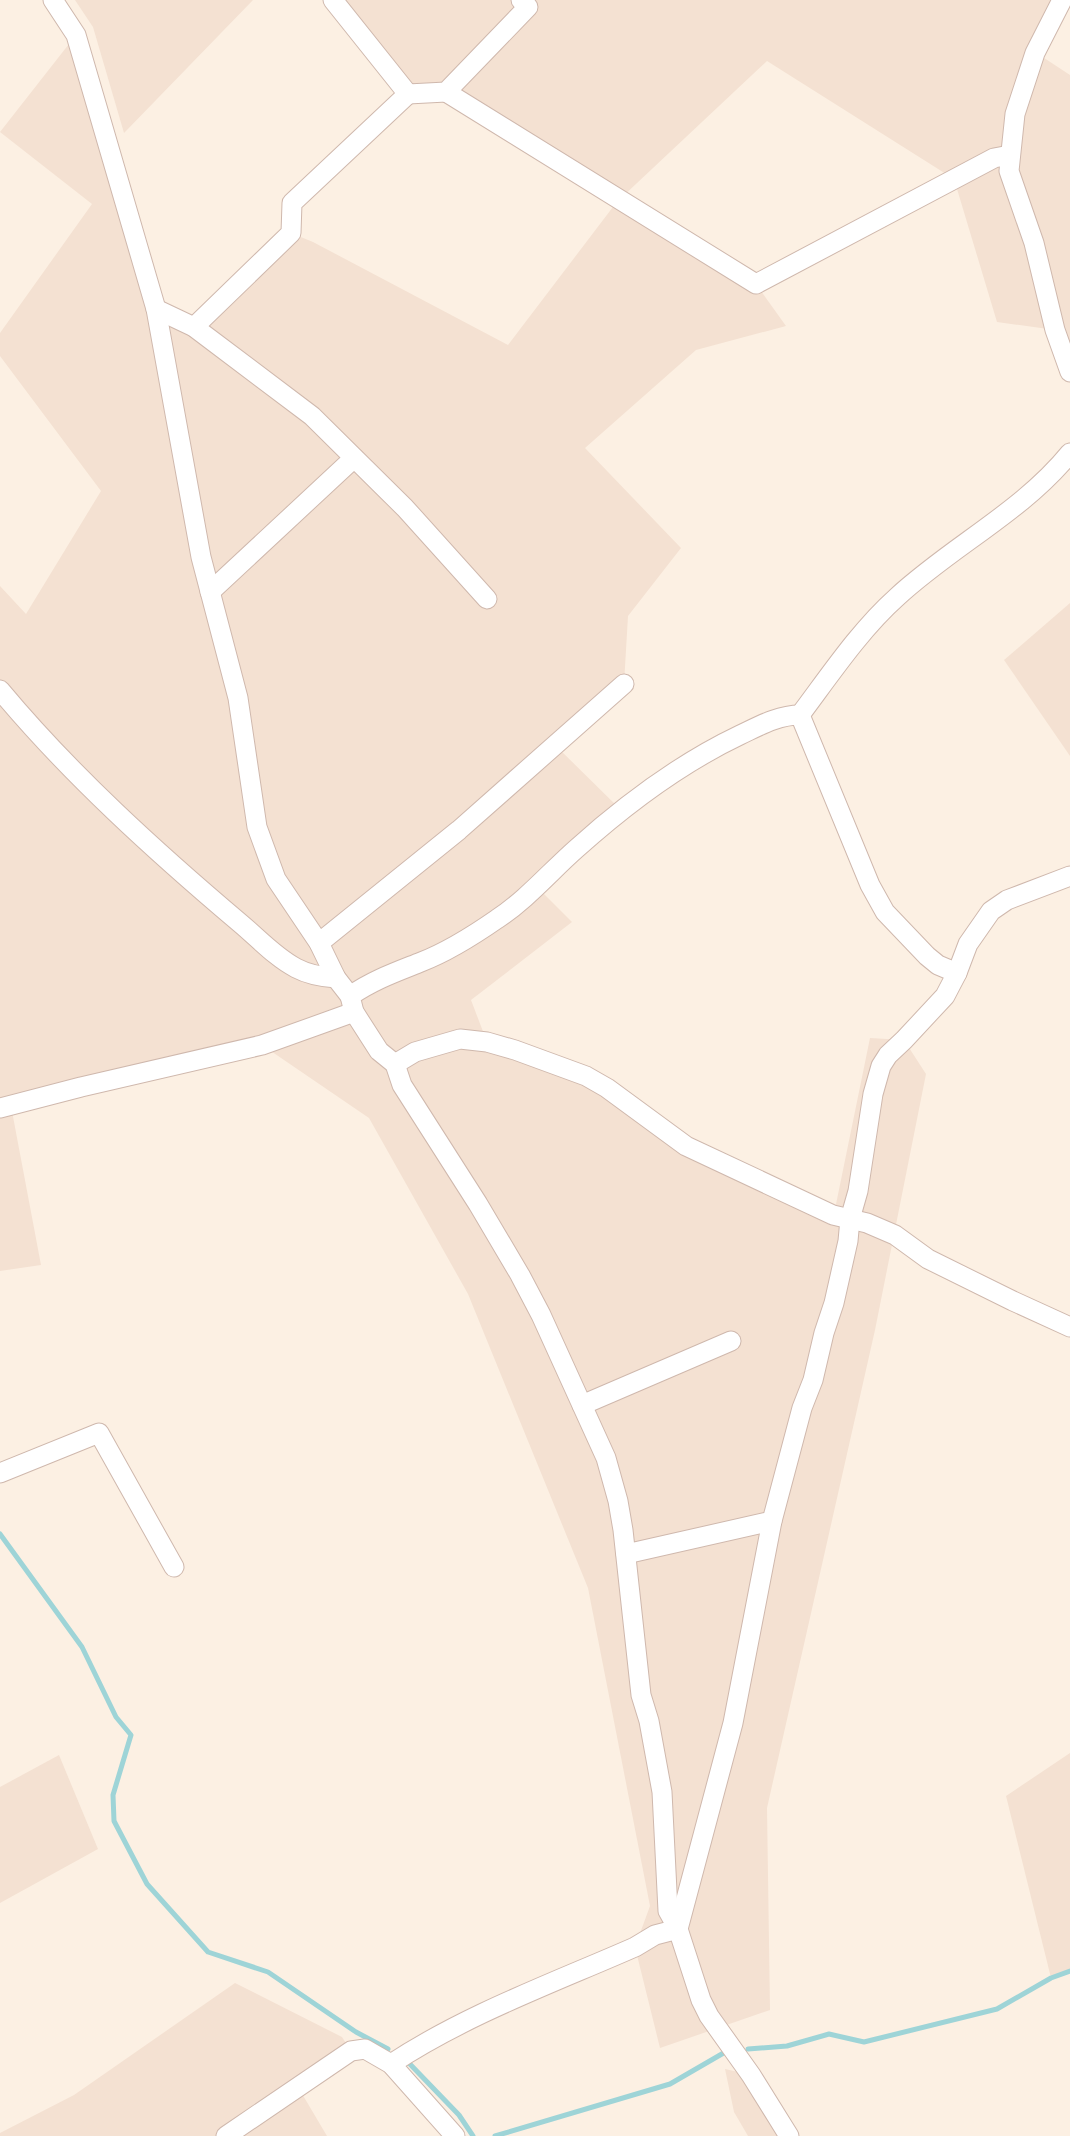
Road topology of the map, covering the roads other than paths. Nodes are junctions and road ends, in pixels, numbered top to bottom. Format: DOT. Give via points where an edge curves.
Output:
graph roads {
  1 [pos="53,0"];
  2 [pos="333,0"];
  3 [pos="521,0"];
  4 [pos="1062,0"];
  5 [pos="446,92"];
  6 [pos="408,94"];
  7 [pos="1010,155"];
  8 [pos="156,309"];
  9 [pos="194,327"];
  10 [pos="1070,372"];
  11 [pos="1070,453"];
  12 [pos="354,458"];
  13 [pos="210,592"];
  14 [pos="487,599"];
  15 [pos="624,684"];
  16 [pos="0,690"];
  17 [pos="800,715"];
  18 [pos="1070,876"];
  19 [pos="319,943"];
  20 [pos="957,973"];
  21 [pos="336,978"];
  22 [pos="352,1004"];
  23 [pos="395,1064"];
  24 [pos="0,1108"];
  25 [pos="850,1219"];
  26 [pos="1070,1327"];
  27 [pos="731,1340"];
  28 [pos="582,1405"];
  29 [pos="0,1473"];
  30 [pos="772,1521"];
  31 [pos="626,1554"];
  32 [pos="174,1567"];
  33 [pos="678,1929"];
  34 [pos="391,2064"];
  35 [pos="226,2136"];
  36 [pos="455,2136"];
  37 [pos="789,2136"];
  1 -- 8 [label="street" via="76,35"];
  2 -- 6 [label="street"];
  3 -- 5 [label="street" via="528,7"];
  4 -- 7 [label="street" via="1035,52 1015,114"];
  5 -- 6 [label="street"];
  5 -- 7 [label="street" via="756,284 994,158"];
  6 -- 9 [label="street" via="292,202 291,233"];
  7 -- 10 [label="street" via="1009,171 1034,243 1055,330"];
  8 -- 9 [label="street"];
  8 -- 13 [label="street"];
  9 -- 12 [label="street" via="312,416"];
  11 -- 17 [label="street" via="1022,500 896,597"];
  12 -- 13 [label="street"];
  12 -- 14 [label="street" via="405,508"];
  13 -- 19 [label="street" via="238,698 257,827 276,879"];
  15 -- 19 [label="street" via="459,830"];
  16 -- 21 [label="street" via="95,790 216,903 295,968 315,976"];
  17 -- 20 [label="street" via="864,870 886,912 927,956"];
  17 -- 22 [label="street" via="785,715 708,750 621,810 509,911 442,951 368,984"];
  18 -- 20 [label="street" via="1007,900 991,911 968,944"];
  19 -- 21 [label="street"];
  20 -- 25 [label="street" via="945,996 881,1066"];
  21 -- 22 [label="street"];
  22 -- 23 [label="street" via="379,1051"];
  22 -- 24 [label="street" via="262,1045"];
  23 -- 25 [label="street" via="414,1052 460,1039 515,1050 586,1076 686,1146 710,1159 834,1215"];
  23 -- 28 [label="street" via="402,1085 520,1275"];
  25 -- 26 [label="street" via="895,1236 928,1259"];
  25 -- 30 [label="street" via="834,1303"];
  27 -- 28 [label="street"];
  28 -- 31 [label="street" via="612,1477"];
  29 -- 32 [label="street" via="99,1433"];
  30 -- 31 [label="street"];
  30 -- 33 [label="street" via="733,1723"];
  31 -- 33 [label="street" via="641,1695 662,1792 668,1911"];
  33 -- 34 [label="street" via="655,1934 635,1947 424,2042"];
  33 -- 37 [label="street" via="709,2016"];
  34 -- 35 [label="street" via="364,2049 351,2050"];
  34 -- 36 [label="street"];
}
